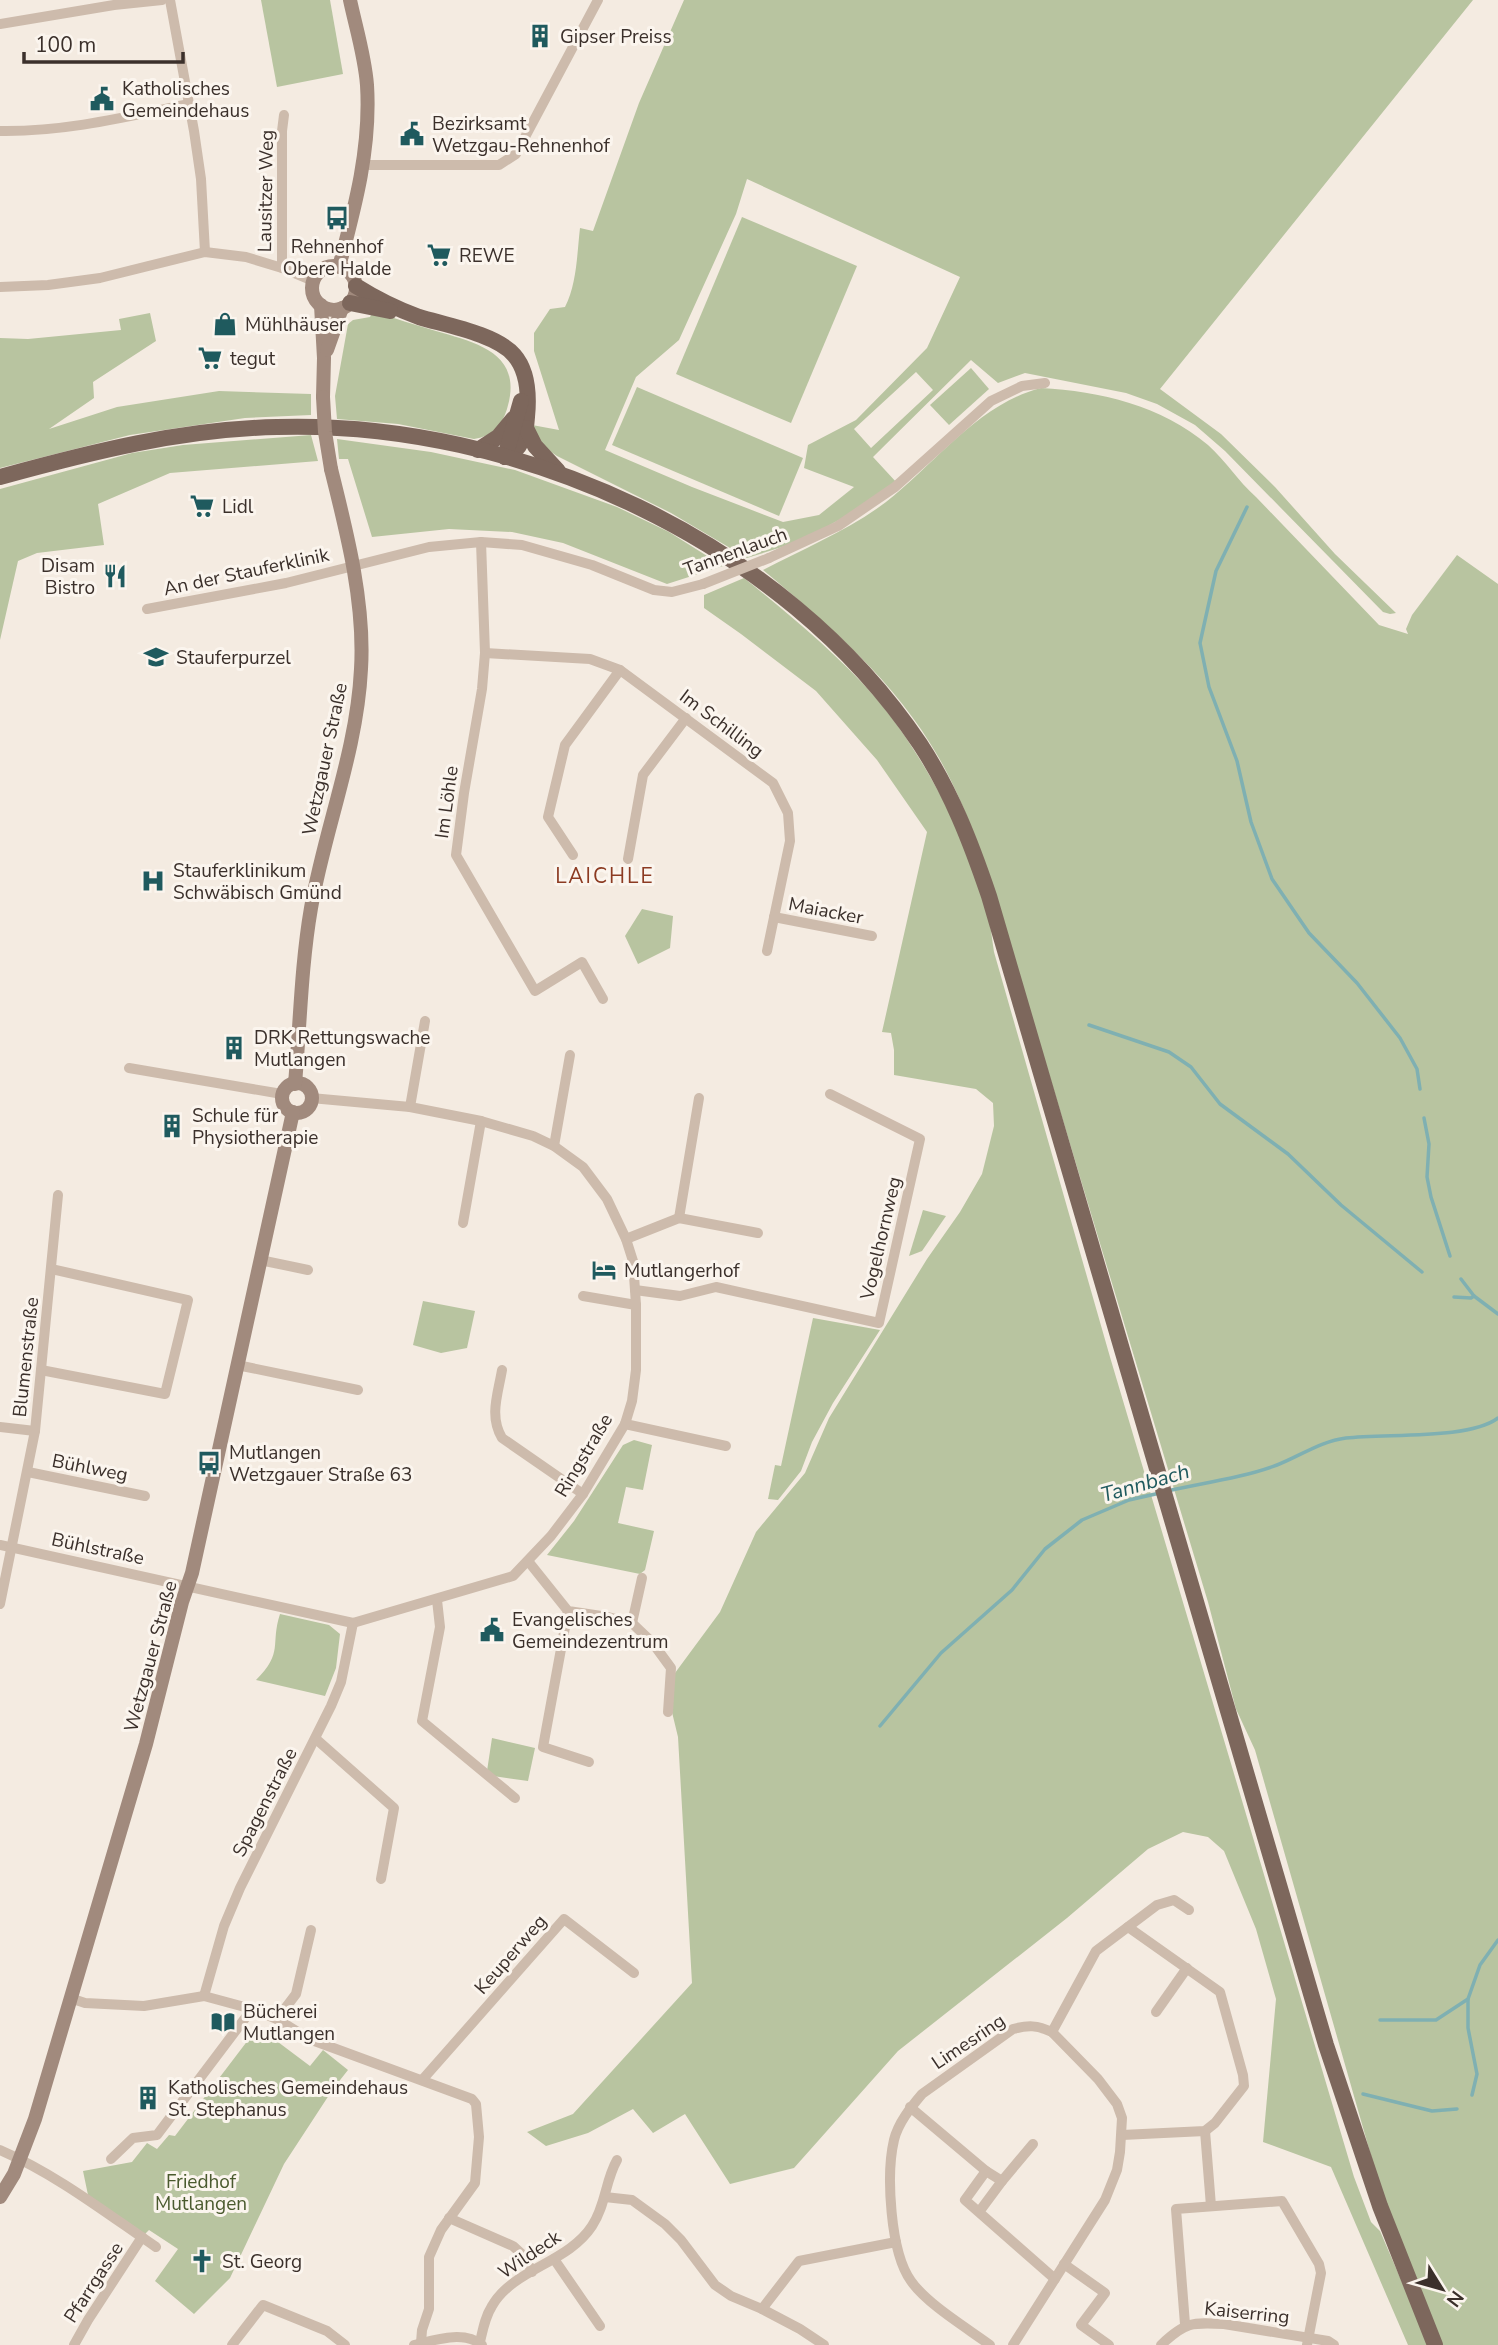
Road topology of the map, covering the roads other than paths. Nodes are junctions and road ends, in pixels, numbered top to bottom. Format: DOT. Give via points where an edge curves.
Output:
graph roads {
  1 [pos="162,0"];
  2 [pos="170,0"];
  3 [pos="350,0"];
  4 [pos="598,0"];
  5 [pos="114,3"];
  6 [pos="0,24"];
  7 [pos="189,104"];
  8 [pos="284,115"];
  9 [pos="0,131"];
  10 [pos="364,165"];
  11 [pos="205,252"];
  12 [pos="339,267"];
  13 [pos="282,268"];
  14 [pos="313,281"];
  15 [pos="356,286"];
  16 [pos="0,287"];
  17 [pos="321,305"];
  18 [pos="346,306"];
  19 [pos="416,316"];
  20 [pos="324,358"];
  21 [pos="525,382"];
  22 [pos="1045,383"];
  23 [pos="520,408"];
  24 [pos="526,428"];
  25 [pos="478,450"];
  26 [pos="505,457"];
  27 [pos="562,475"];
  28 [pos="0,477"];
  29 [pos="481,542"];
  30 [pos="352,567"];
  31 [pos="147,609"];
  32 [pos="485,653"];
  33 [pos="620,670"];
  34 [pos="687,718"];
  35 [pos="573,855"];
  36 [pos="628,859"];
  37 [pos="774,917"];
  38 [pos="872,936"];
  39 [pos="767,951"];
  40 [pos="603,999"];
  41 [pos="425,1021"];
  42 [pos="570,1055"];
  43 [pos="130,1068"];
  44 [pos="295,1084"];
  45 [pos="282,1094"];
  46 [pos="830,1094"];
  47 [pos="311,1098"];
  48 [pos="699,1098"];
  49 [pos="410,1107"];
  50 [pos="293,1112"];
  51 [pos="481,1121"];
  52 [pos="554,1146"];
  53 [pos="58,1195"];
  54 [pos="679,1218"];
  55 [pos="463,1223"];
  56 [pos="758,1233"];
  57 [pos="626,1239"];
  58 [pos="260,1260"];
  59 [pos="52,1269"];
  60 [pos="308,1270"];
  61 [pos="635,1290"];
  62 [pos="583,1296"];
  63 [pos="636,1305"];
  64 [pos="237,1365"];
  65 [pos="41,1370"];
  66 [pos="502,1370"];
  67 [pos="358,1390"];
  68 [pos="625,1424"];
  69 [pos="0,1427"];
  70 [pos="35,1431"];
  71 [pos="726,1446"];
  72 [pos="28,1472"];
  73 [pos="583,1494"];
  74 [pos="145,1496"];
  75 [pos="0,1545"];
  76 [pos="12,1547"];
  77 [pos="528,1561"];
  78 [pos="642,1578"];
  79 [pos="188,1585"];
  80 [pos="437,1600"];
  81 [pos="0,1604"];
  82 [pos="568,1611"];
  83 [pos="353,1623"];
  84 [pos="632,1623"];
  85 [pos="668,1712"];
  86 [pos="316,1740"];
  87 [pos="589,1762"];
  88 [pos="515,1798"];
  89 [pos="381,1879"];
  90 [pos="1189,1910"];
  91 [pos="1128,1927"];
  92 [pos="311,1930"];
  93 [pos="1187,1968"];
  94 [pos="634,1973"];
  95 [pos="204,1996"];
  96 [pos="70,1998"];
  97 [pos="252,2009"];
  98 [pos="1156,2012"];
  99 [pos="277,2019"];
  100 [pos="1052,2032"];
  101 [pos="423,2079"];
  102 [pos="910,2107"];
  103 [pos="1205,2131"];
  104 [pos="1122,2134"];
  105 [pos="1033,2144"];
  106 [pos="0,2150"];
  107 [pos="20,2158"];
  108 [pos="111,2160"];
  109 [pos="617,2160"];
  110 [pos="986,2171"];
  111 [pos="1002,2181"];
  112 [pos="0,2197"];
  113 [pos="605,2197"];
  114 [pos="1211,2206"];
  115 [pos="979,2212"];
  116 [pos="449,2218"];
  117 [pos="142,2237"];
  118 [pos="896,2242"];
  119 [pos="156,2246"];
  120 [pos="554,2259"];
  121 [pos="1064,2264"];
  122 [pos="532,2272"];
  123 [pos="1055,2278"];
  124 [pos="762,2309"];
  125 [pos="1185,2325"];
  126 [pos="600,2326"];
  127 [pos="1308,2341"];
  128 [pos="481,2343"];
  129 [pos="418,2344"];
  130 [pos="74,2345"];
  131 [pos="232,2345"];
  132 [pos="345,2345"];
  133 [pos="824,2345"];
  134 [pos="990,2345"];
  135 [pos="1013,2345"];
  136 [pos="1109,2345"];
  137 [pos="1161,2345"];
  138 [pos="1334,2345"];
  139 [pos="1435,2345"];
  1 -- 5 [label="street"];
  2 -- 7 [label="street"];
  3 -- 10 [label="street" via="367,83"];
  4 -- 10 [label="street" via="516,154 508,161 499,165"];
  5 -- 6 [label="street"];
  7 -- 9 [label="street" via="79,127"];
  7 -- 11 [label="street" via="201,179"];
  8 -- 13 [label="street, Lausitzer Weg"];
  10 -- 12 [label="street"];
  11 -- 13 [label="street"];
  11 -- 16 [label="street" via="100,278"];
  12 -- 14 [label="street" via="321,271"];
  12 -- 15 [label="street" via="351,275"];
  13 -- 14 [label="street"];
  14 -- 17 [label="street, Wetzgauer Straße" via="313,294"];
  15 -- 18 [label="street, Wetzgauer Straße"];
  15 -- 19 [label="main road"];
  17 -- 18 [label="street" via="335,310"];
  17 -- 20 [label="street, Wetzgauer Straße"];
  18 -- 19 [label="main road"];
  18 -- 20 [label="street, Wetzgauer Straße"];
  19 -- 21 [label="main road" via="502,346 515,357"];
  20 -- 30 [label="street, Wetzgauer Straße, bridge" via="325,432"];
  21 -- 23 [label="main road"];
  21 -- 24 [label="main road"];
  22 -- 29 [label="street, Tannenlauch, bridge" via="1022,386 991,401 895,487 838,526 702,584 672,592 654,590 592,565 522,545"];
  23 -- 25 [label="main road" via="498,437"];
  23 -- 26 [label="main road"];
  24 -- 26 [label="main road" via="520,446"];
  24 -- 27 [label="main road" via="547,462"];
  25 -- 26 [label="main road"];
  25 -- 28 [label="main road" via="354,428 265,427 171,436"];
  26 -- 27 [label="main road"];
  27 -- 139 [label="main road" via="694,537 734,562 811,623 878,688 920,744 954,806 981,872 1340,2088"];
  29 -- 30 [label="street, Tannenlauch" via="429,547"];
  29 -- 32 [label="street, Im Löhle"];
  30 -- 31 [label="street, An der Stauferklinik"];
  30 -- 44 [label="street, Wetzgauer Straße" via="359,620 359,702 310,909"];
  32 -- 33 [label="street, Im Schilling" via="590,659"];
  32 -- 40 [label="street, Im Löhle" via="456,855 536,991 582,962"];
  33 -- 34 [label="street, Im Schilling"];
  33 -- 35 [label="street" via="565,746 548,817"];
  34 -- 36 [label="street" via="643,775"];
  34 -- 37 [label="street, Im Schilling" via="773,783 788,813 790,841"];
  37 -- 38 [label="street, Maiacker"];
  37 -- 39 [label="street, Im Schilling"];
  41 -- 49 [label="street"];
  42 -- 52 [label="street"];
  43 -- 45 [label="street"];
  44 -- 45 [label="street"];
  44 -- 47 [label="street" via="308,1089"];
  45 -- 50 [label="street" via="285,1108"];
  46 -- 61 [label="street, Vogelhornweg" via="920,1139 879,1322 716,1287 680,1296"];
  47 -- 49 [label="street, Ringstraße"];
  47 -- 50 [label="street" via="306,1110"];
  48 -- 54 [label="street"];
  49 -- 51 [label="street, Ringstraße"];
  50 -- 58 [label="street, Wetzgauer Straße"];
  51 -- 52 [label="street, Ringstraße"];
  51 -- 55 [label="street"];
  52 -- 57 [label="street, Ringstraße" via="583,1167 607,1199"];
  53 -- 59 [label="street, Blumenstraße"];
  54 -- 56 [label="street"];
  54 -- 57 [label="street"];
  57 -- 61 [label="street, Ringstraße"];
  58 -- 60 [label="street"];
  58 -- 64 [label="street, Wetzgauer Straße"];
  59 -- 65 [label="street, Blumenstraße"];
  59 -- 65 [label="street" via="188,1300 165,1394"];
  61 -- 63 [label="street, Ringstraße"];
  62 -- 63 [label="street"];
  63 -- 68 [label="street, Ringstraße" via="636,1370"];
  64 -- 67 [label="street"];
  64 -- 79 [label="street, Wetzgauer Straße"];
  65 -- 70 [label="street, Blumenstraße"];
  66 -- 73 [label="street" via="494,1412 502,1438"];
  68 -- 71 [label="street"];
  68 -- 73 [label="street, Ringstraße"];
  69 -- 70 [label="street"];
  70 -- 72 [label="street, Blumenstraße"];
  72 -- 74 [label="street, Bühlweg"];
  72 -- 76 [label="street, Blumenstraße"];
  73 -- 77 [label="street, Ringstraße"];
  75 -- 76 [label="street, Bühlstraße"];
  76 -- 79 [label="street, Bühlstraße"];
  76 -- 81 [label="street, Blumenstraße"];
  77 -- 80 [label="street, Ringstraße" via="513,1576"];
  77 -- 82 [label="street"];
  78 -- 84 [label="street"];
  79 -- 83 [label="street, Ringstraße"];
  79 -- 96 [label="street, Wetzgauer Straße"];
  80 -- 83 [label="street, Ringstraße"];
  80 -- 88 [label="street" via="440,1627 422,1721"];
  82 -- 84 [label="street"];
  82 -- 87 [label="street" via="542,1748"];
  83 -- 86 [label="street, Spagenstraße" via="341,1682"];
  84 -- 85 [label="street" via="671,1668"];
  86 -- 89 [label="street" via="394,1808"];
  86 -- 95 [label="street, Spagenstraße" via="240,1888"];
  90 -- 91 [label="street" via="1174,1900 1157,1905"];
  91 -- 93 [label="street"];
  91 -- 100 [label="street" via="1096,1951"];
  92 -- 99 [label="street" via="296,1994"];
  93 -- 98 [label="street"];
  93 -- 103 [label="street" via="1220,1992 1243,2075 1244,2085"];
  94 -- 101 [label="street, Keuperweg" via="564,1919"];
  95 -- 96 [label="street" via="144,2006"];
  95 -- 97 [label="street"];
  96 -- 107 [label="street, Wetzgauer Straße"];
  97 -- 99 [label="street"];
  97 -- 108 [label="street" via="157,2135 133,2138"];
  99 -- 101 [label="street" via="309,2039"];
  100 -- 102 [label="street, Limesring" via="1029,2025 1013,2029"];
  100 -- 104 [label="street" via="1117,2104"];
  101 -- 116 [label="street" via="476,2104 475,2183"];
  102 -- 110 [label="street"];
  102 -- 118 [label="street, Limesring" via="894,2137 890,2167"];
  103 -- 104 [label="street"];
  103 -- 114 [label="street"];
  104 -- 121 [label="street" via="1117,2170 1105,2200"];
  105 -- 111 [label="street"];
  106 -- 107 [label="street"];
  107 -- 112 [label="street, Wetzgauer Straße"];
  107 -- 117 [label="street"];
  109 -- 113 [label="street, Wildeck"];
  110 -- 111 [label="street"];
  110 -- 115 [label="street" via="965,2200"];
  111 -- 115 [label="street"];
  113 -- 120 [label="street, Wildeck" via="592,2226"];
  113 -- 124 [label="street" via="632,2200 665,2224 715,2285"];
  114 -- 125 [label="street" via="1176,2210"];
  114 -- 127 [label="street" via="1282,2201 1321,2273"];
  115 -- 123 [label="street"];
  116 -- 122 [label="street" via="513,2246"];
  116 -- 129 [label="street" via="429,2257 429,2309"];
  117 -- 119 [label="street"];
  117 -- 130 [label="street, Pfarrgasse"];
  118 -- 124 [label="street" via="799,2261"];
  118 -- 134 [label="street, Limesring" via="912,2283"];
  120 -- 122 [label="street, Wildeck"];
  120 -- 126 [label="street"];
  121 -- 123 [label="street"];
  121 -- 136 [label="street" via="1104,2293 1081,2325"];
  122 -- 128 [label="street, Wildeck" via="492,2304"];
  123 -- 135 [label="street"];
  124 -- 133 [label="street"];
  125 -- 127 [label="street, Kaiserring" via="1224,2324"];
  125 -- 137 [label="street, Kaiserring"];
  127 -- 138 [label="street, Kaiserring"];
  128 -- 129 [label="street, Wildeck" via="460,2336"];
  131 -- 132 [label="street" via="262,2305 327,2331"];
}
